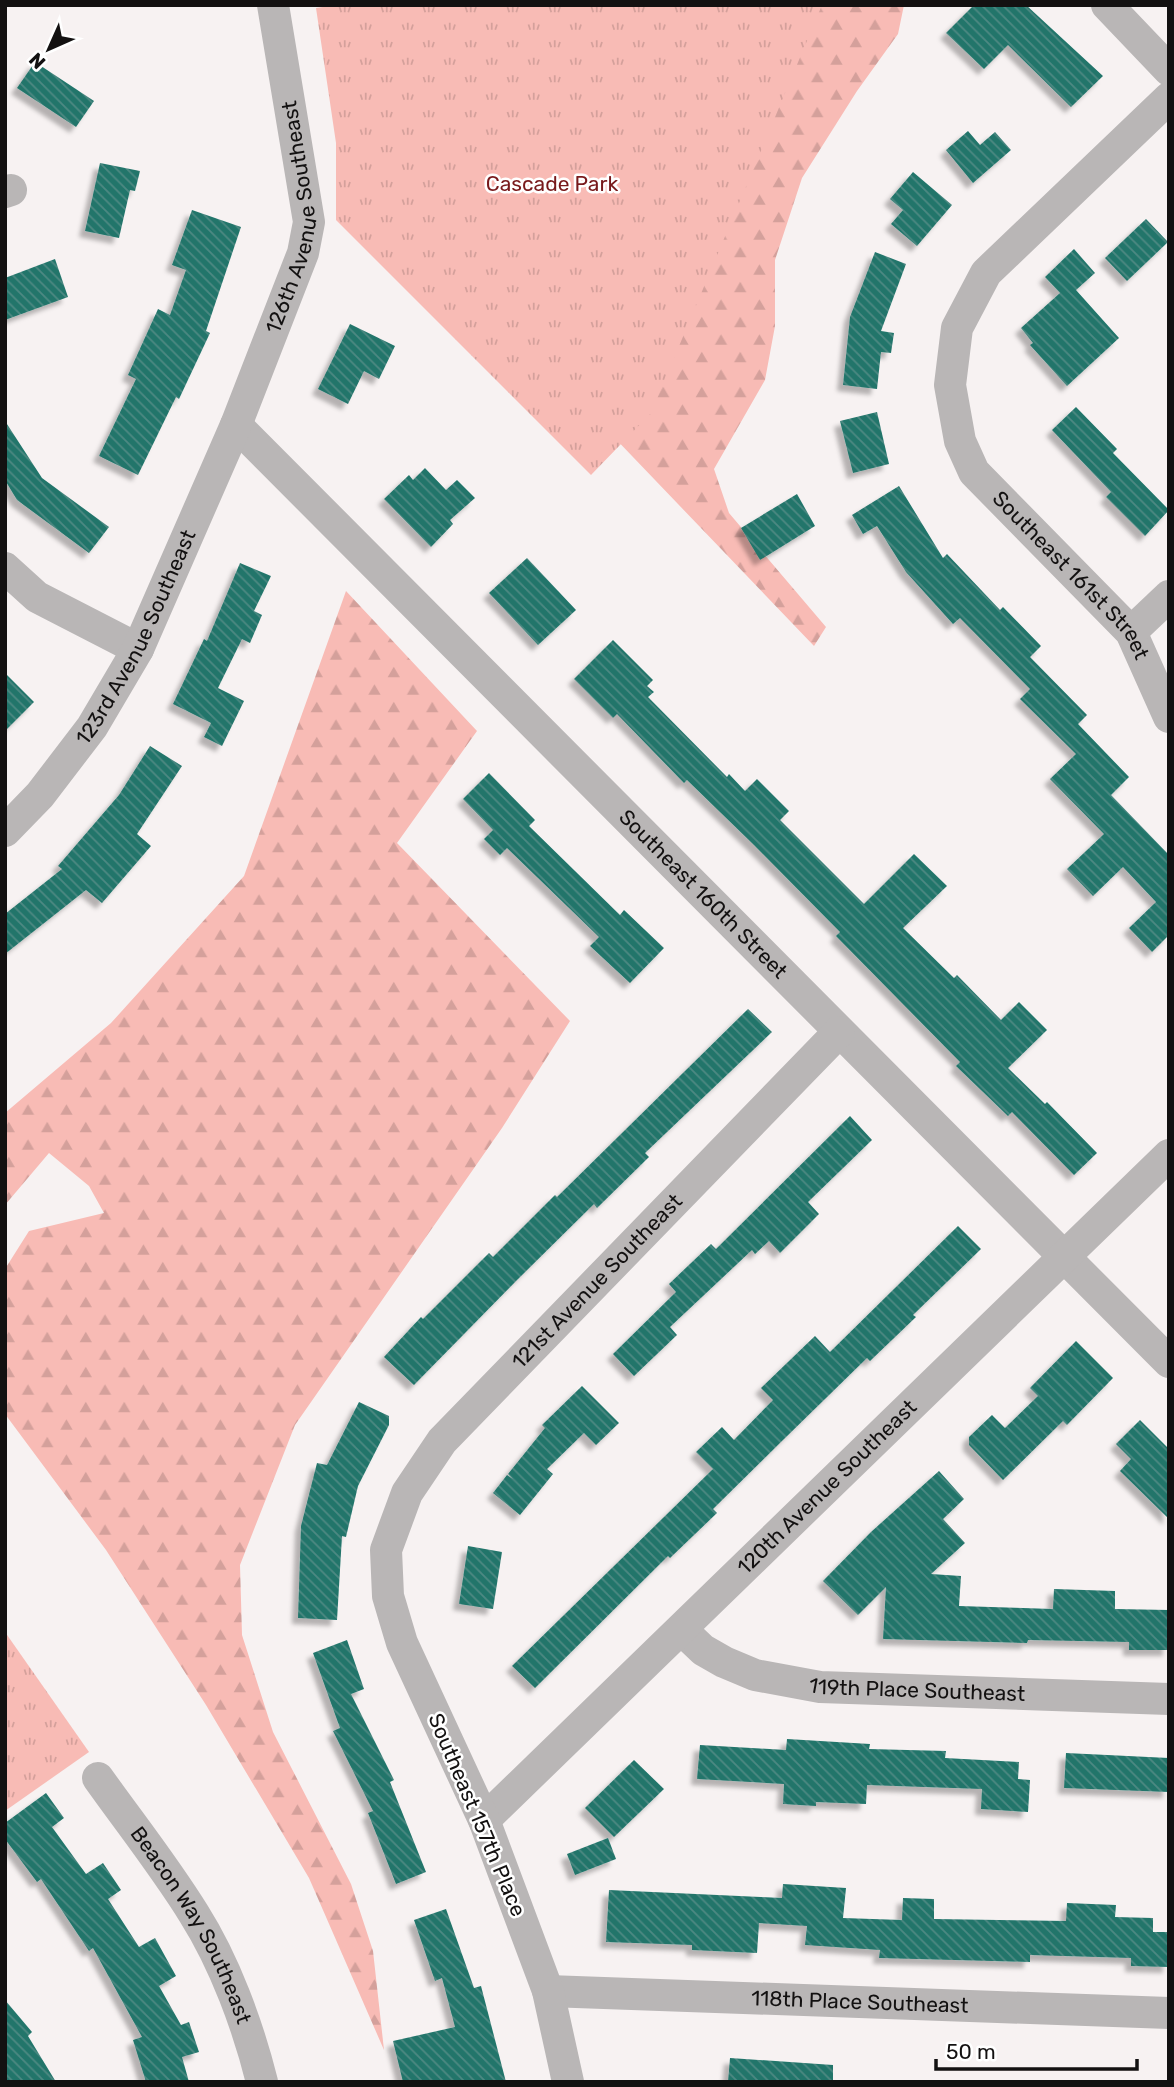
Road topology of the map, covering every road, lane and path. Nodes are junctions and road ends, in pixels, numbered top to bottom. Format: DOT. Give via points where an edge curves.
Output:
graph roads {
  1 [pos="273,5"];
  2 [pos="1107,5"];
  3 [pos="1169,70"];
  4 [pos="1169,98"];
  5 [pos="236,425"];
  6 [pos="5,568"];
  7 [pos="1169,596"];
  8 [pos="1131,632"];
  9 [pos="138,649"];
  10 [pos="1169,717"];
  11 [pos="5,831"];
  12 [pos="839,1032"];
  13 [pos="1169,1154"];
  14 [pos="1065,1258"];
  15 [pos="1169,1362"];
  16 [pos="386,1550"];
  17 [pos="682,1630"];
  18 [pos="1169,1699"];
  19 [pos="98,1778"];
  20 [pos="484,1821"];
  21 [pos="548,1991"];
  22 [pos="1169,2013"];
  23 [pos="262,2082"];
  24 [pos="568,2082"];
  1 -- 5 [label="street, 126th Avenue Southeast" via="309,222 303,253"];
  2 -- 3 [label="street"];
  4 -- 8 [label="street, Southeast 161st Street" via="986,273 957,328 950,385 960,441 974,472"];
  5 -- 9 [label="street, 123rd Avenue Southeast"];
  5 -- 12 [label="street, Southeast 160th Street"];
  6 -- 9 [label="street" via="37,597"];
  7 -- 8 [label="street"];
  8 -- 10 [label="street, Southeast 161st Street"];
  9 -- 11 [label="street, 123rd Avenue Southeast" via="92,727 40,795"];
  12 -- 14 [label="street, Southeast 160th Street"];
  12 -- 16 [label="street, 121st Avenue Southeast" via="442,1441 407,1493"];
  13 -- 14 [label="street, 120th Avenue Southeast"];
  14 -- 15 [label="street, Southeast 160th Street"];
  14 -- 17 [label="street, 120th Avenue Southeast"];
  16 -- 20 [label="street, Southeast 157th Place" via="388,1596 402,1643"];
  17 -- 18 [label="street, 119th Place Southeast" via="703,1650 755,1675 820,1687"];
  17 -- 20 [label="street, 120th Avenue Southeast"];
  19 -- 23 [label="street, Beacon Way Southeast" via="195,1915 228,1984"];
  20 -- 21 [label="street, Southeast 157th Place"];
  21 -- 22 [label="street, 118th Place Southeast"];
  21 -- 24 [label="street, Southeast 157th Place"];
}
